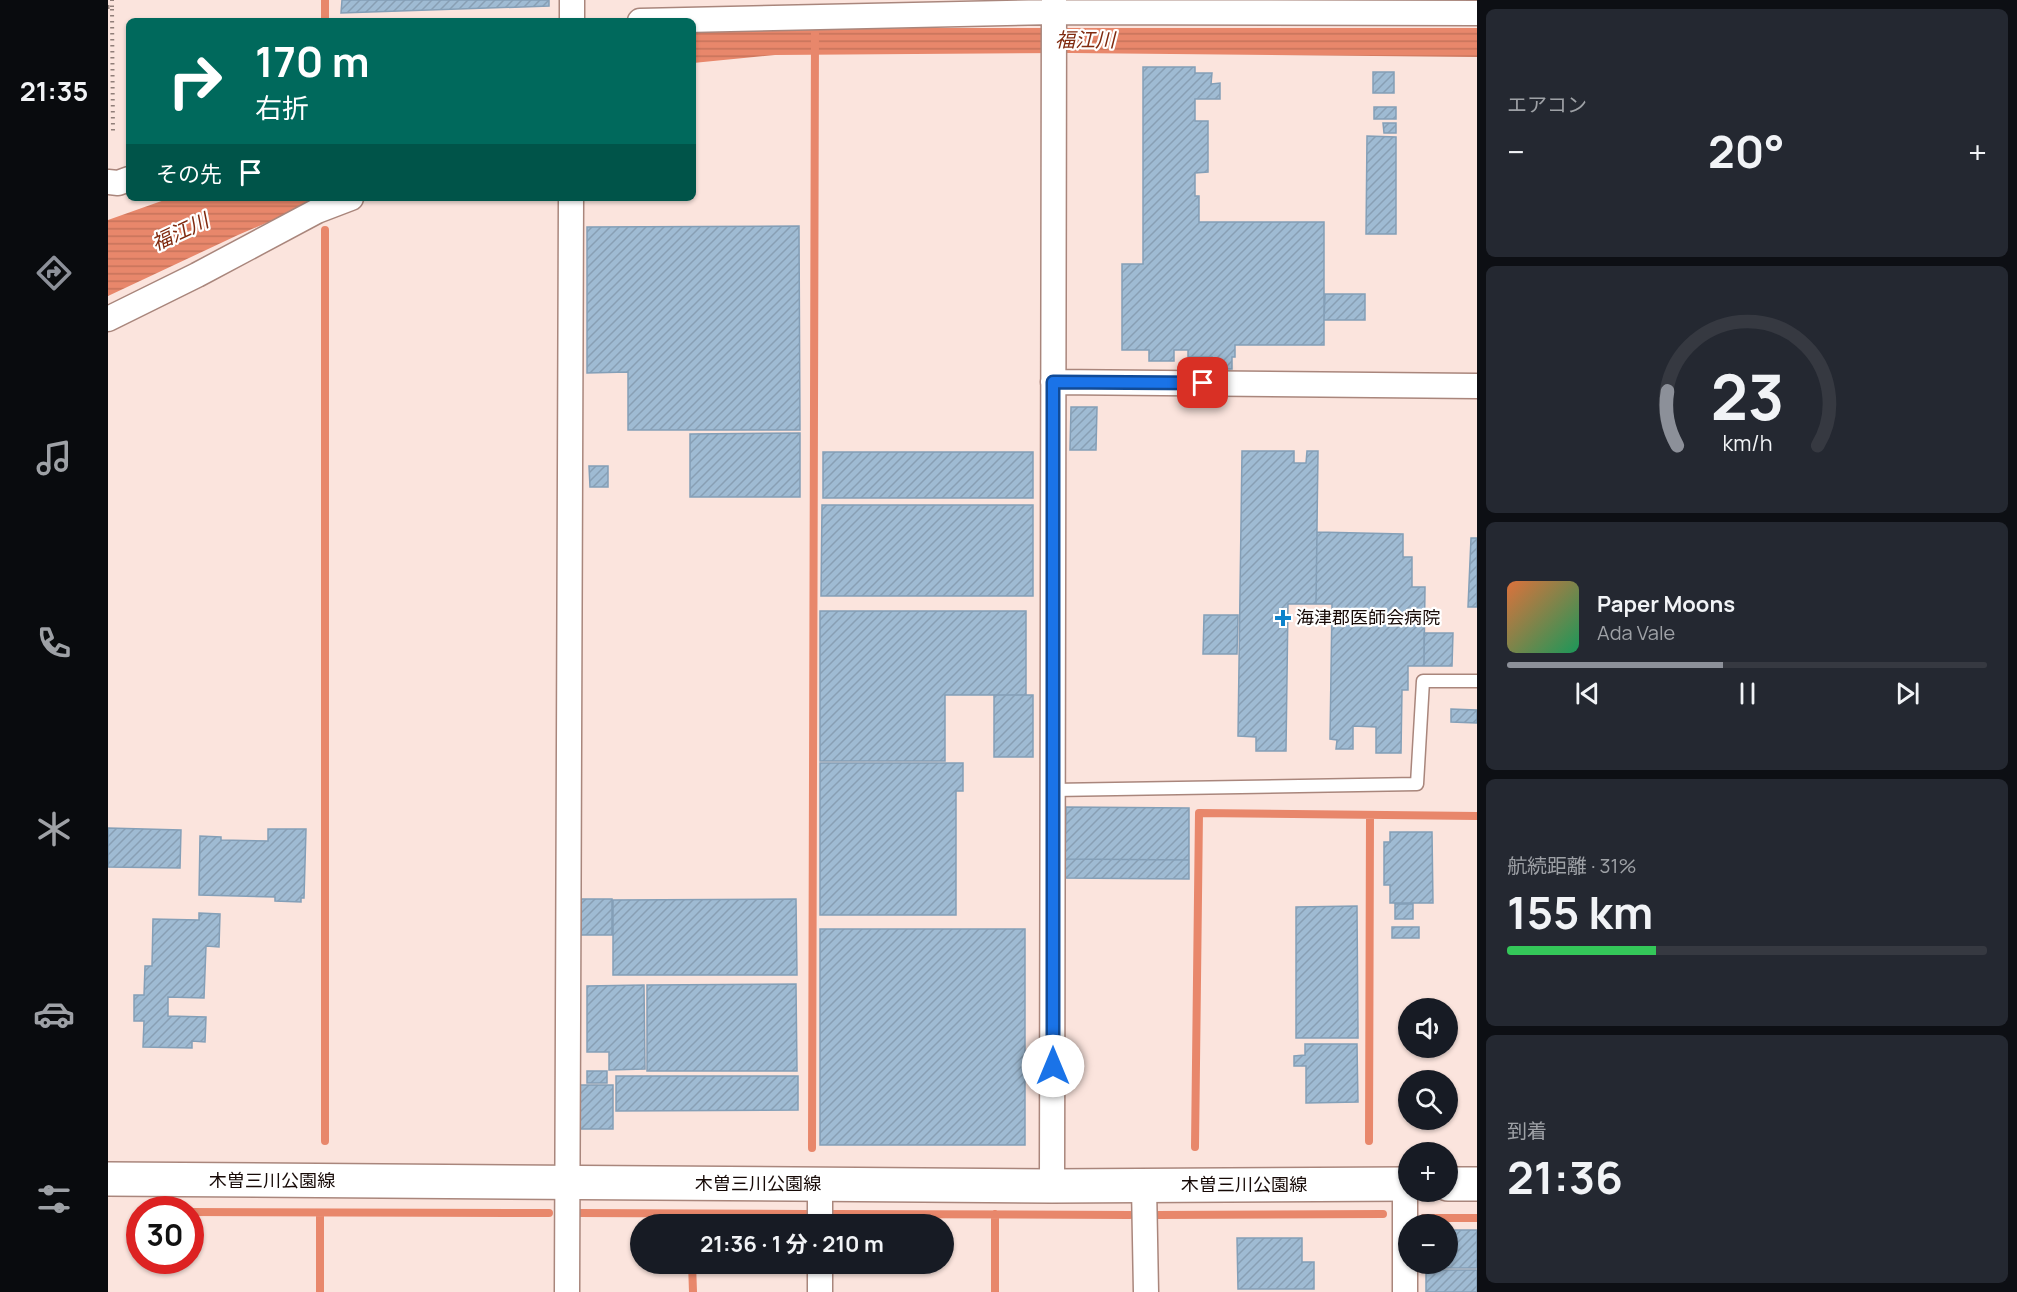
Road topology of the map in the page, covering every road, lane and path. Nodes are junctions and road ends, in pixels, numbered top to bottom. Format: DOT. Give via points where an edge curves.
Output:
graph roads {
  1 [pos="112,0"];
  2 [pos="572,0"];
  3 [pos="110,7"];
  4 [pos="1054,12"];
  5 [pos="1477,13"];
  6 [pos="572,18"];
  7 [pos="696,20"];
  8 [pos="113,133"];
  9 [pos="126,180"];
  10 [pos="108,182"];
  11 [pos="343,201"];
  12 [pos="571,201"];
  13 [pos="108,320"];
  14 [pos="1053,382"];
  15 [pos="1477,386"];
  16 [pos="1477,681"];
  17 [pos="1053,790"];
  18 [pos="108,1179"];
  19 [pos="567,1183"];
  20 [pos="1398,1184"];
  21 [pos="1458,1184"];
  22 [pos="1477,1184"];
  23 [pos="820,1185"];
  24 [pos="1052,1186"];
  25 [pos="1144,1186"];
  26 [pos="1407,1202"];
  27 [pos="820,1214"];
  28 [pos="820,1274"];
  29 [pos="567,1292"];
  30 [pos="820,1292"];
  31 [pos="1146,1292"];
  32 [pos="1405,1292"];
  1 -- 3 [label="path"];
  2 -- 6 [label="street"];
  3 -- 8 [label="path"];
  4 -- 5 [label="street"];
  4 -- 7 [label="street"];
  4 -- 14 [label="street"];
  9 -- 10 [label="street"];
  11 -- 13 [label="street"];
  12 -- 19 [label="street"];
  14 -- 15 [label="street"];
  14 -- 17 [label="street"];
  16 -- 17 [label="lane" via="1423,681 1417,784"];
  17 -- 24 [label="street"];
  18 -- 19 [label="main road, 木曽三川公園線"];
  19 -- 23 [label="main road, 木曽三川公園線"];
  19 -- 29 [label="street"];
  20 -- 25 [label="main road, 木曽三川公園線"];
  21 -- 22 [label="main road"];
  23 -- 24 [label="main road, 木曽三川公園線"];
  23 -- 27 [label="street"];
  24 -- 25 [label="main road, 木曽三川公園線"];
  25 -- 31 [label="street"];
  26 -- 32 [label="street"];
  28 -- 30 [label="street"];
}
